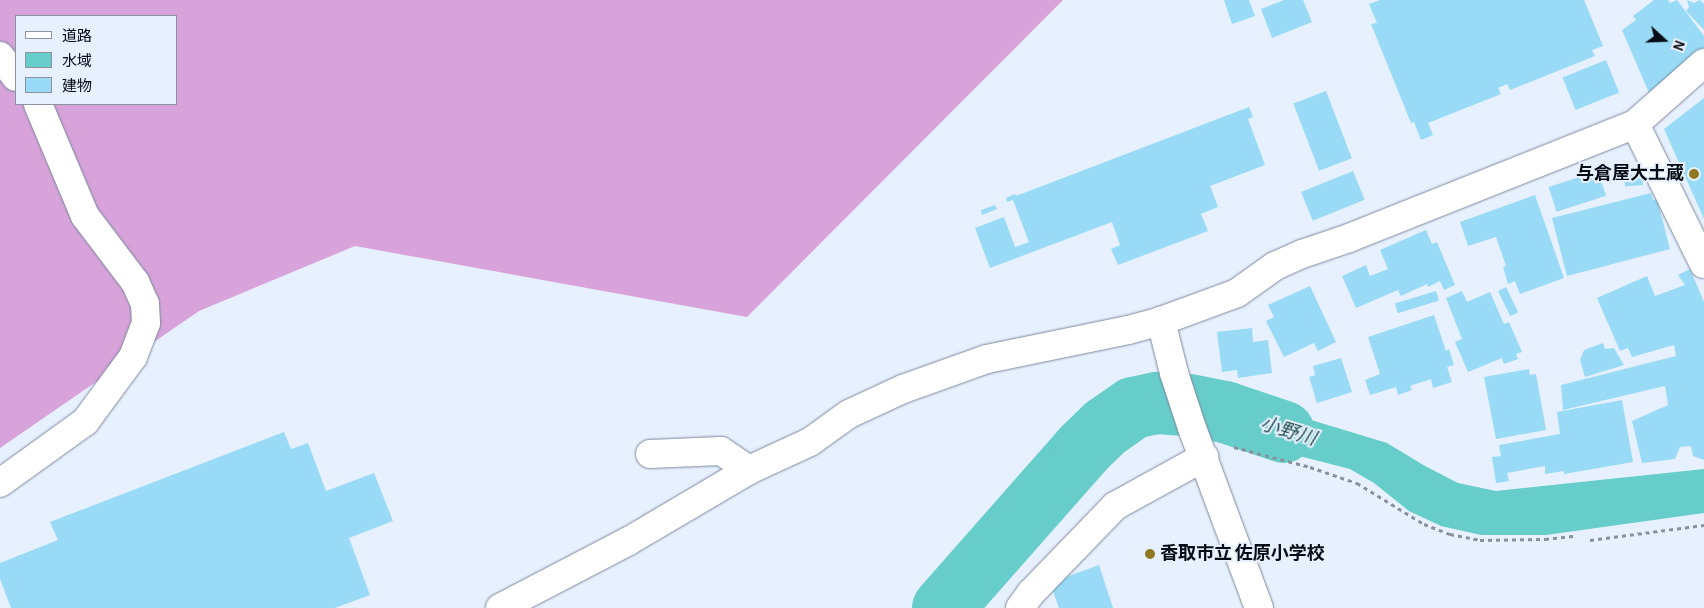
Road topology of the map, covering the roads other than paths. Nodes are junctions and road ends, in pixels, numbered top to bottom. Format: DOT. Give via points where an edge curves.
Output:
graph roads {
  1 [pos="0,56"];
  2 [pos="1704,63"];
  3 [pos="15,76"];
  4 [pos="38,105"];
  5 [pos="1635,124"];
  6 [pos="1704,264"];
  7 [pos="1161,321"];
  8 [pos="1198,441"];
  9 [pos="650,454"];
  10 [pos="749,470"];
  11 [pos="0,482"];
  12 [pos="500,608"];
  13 [pos="1020,608"];
  14 [pos="1259,608"];
  1 -- 3 [label="street"];
  2 -- 5 [label="street"];
  4 -- 11 [label="street" via="85,216 135,282 145,304 146,323 132,357 85,422"];
  5 -- 6 [label="street"];
  5 -- 7 [label="street" via="1302,254 1275,266 1237,293"];
  7 -- 8 [label="street" via="1174,373"];
  7 -- 10 [label="street" via="987,359 902,389 849,414 810,442"];
  8 -- 13 [label="street" via="1115,506"];
  8 -- 14 [label="street"];
  9 -- 10 [label="street" via="721,451"];
  10 -- 12 [label="street" via="627,542"];
}
